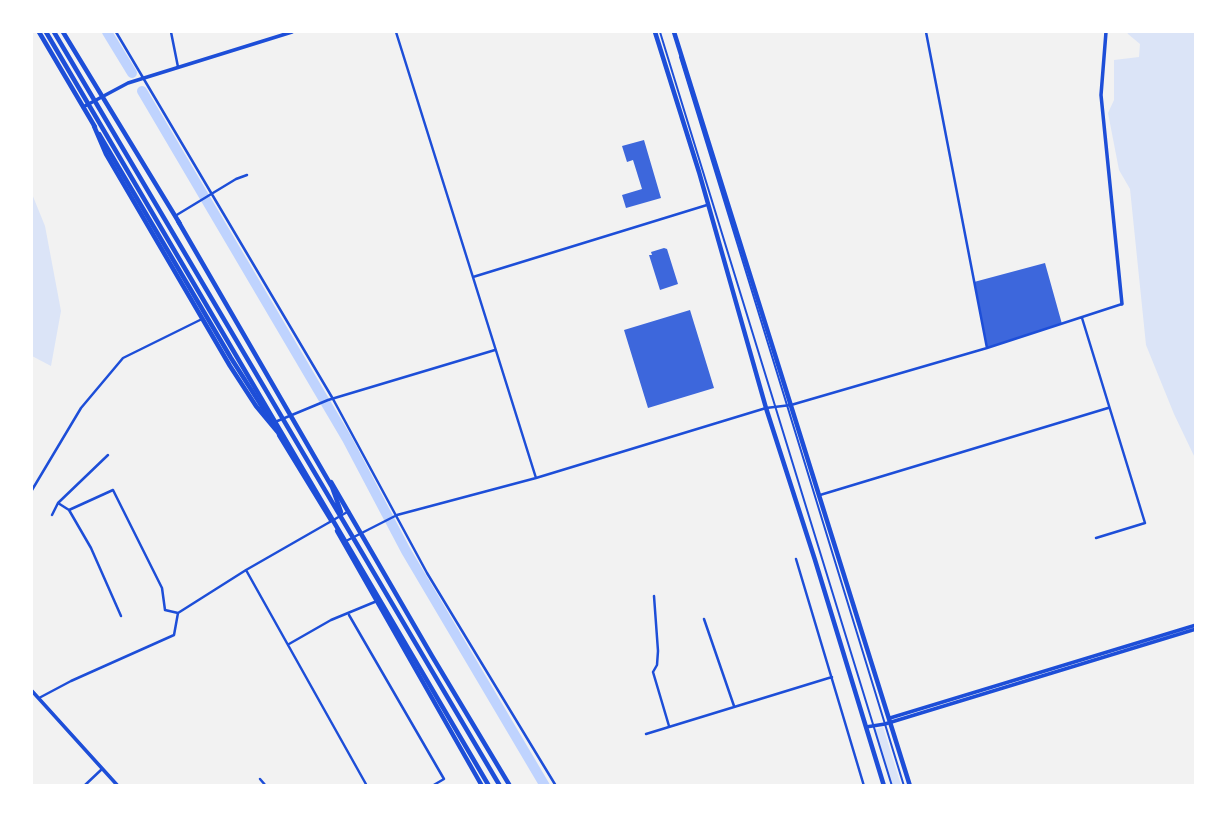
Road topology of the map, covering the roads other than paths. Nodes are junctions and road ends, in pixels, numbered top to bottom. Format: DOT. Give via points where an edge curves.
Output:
graph roads {
  1 [pos="39,32"];
  2 [pos="46,32"];
  3 [pos="54,32"];
  4 [pos="64,32"];
  5 [pos="116,32"];
  6 [pos="171,32"];
  7 [pos="292,32"];
  8 [pos="396,32"];
  9 [pos="657,32"];
  10 [pos="673,32"];
  11 [pos="926,32"];
  12 [pos="1106,32"];
  13 [pos="178,67"];
  14 [pos="143,78"];
  15 [pos="103,96"];
  16 [pos="83,107"];
  17 [pos="94,126"];
  18 [pos="247,176"];
  19 [pos="211,195"];
  20 [pos="709,204"];
  21 [pos="177,219"];
  22 [pos="473,277"];
  23 [pos="1122,304"];
  24 [pos="206,317"];
  25 [pos="1082,318"];
  26 [pos="987,348"];
  27 [pos="495,350"];
  28 [pos="333,399"];
  29 [pos="788,405"];
  30 [pos="775,407"];
  31 [pos="766,408"];
  32 [pos="1108,408"];
  33 [pos="291,414"];
  34 [pos="272,423"];
  35 [pos="289,446"];
  36 [pos="108,455"];
  37 [pos="536,478"];
  38 [pos="32,489"];
  39 [pos="820,495"];
  40 [pos="58,503"];
  41 [pos="69,510"];
  42 [pos="349,511"];
  43 [pos="52,515"];
  44 [pos="395,515"];
  45 [pos="342,517"];
  46 [pos="331,521"];
  47 [pos="361,533"];
  48 [pos="1096,538"];
  49 [pos="343,542"];
  50 [pos="796,559"];
  51 [pos="246,570"];
  52 [pos="654,596"];
  53 [pos="377,601"];
  54 [pos="178,613"];
  55 [pos="349,615"];
  56 [pos="121,616"];
  57 [pos="704,620"];
  58 [pos="1195,627"];
  59 [pos="288,644"];
  60 [pos="832,677"];
  61 [pos="32,691"];
  62 [pos="39,698"];
  63 [pos="734,706"];
  64 [pos="889,721"];
  65 [pos="669,726"];
  66 [pos="866,727"];
  67 [pos="874,727"];
  68 [pos="646,734"];
  69 [pos="103,768"];
  70 [pos="260,779"];
  71 [pos="84,786"];
  72 [pos="118,786"];
  73 [pos="266,786"];
  74 [pos="367,786"];
  75 [pos="432,786"];
  76 [pos="482,786"];
  77 [pos="489,786"];
  78 [pos="500,786"];
  79 [pos="510,786"];
  80 [pos="556,786"];
  81 [pos="864,786"];
  82 [pos="884,786"];
  83 [pos="892,786"];
  84 [pos="904,786"];
  85 [pos="910,786"];
  1 -- 16 [label="main road"];
  2 -- 35 [label="main road"];
  3 -- 45 [label="main road"];
  4 -- 15 [label="main road"];
  5 -- 14 [label="street"];
  6 -- 13 [label="street"];
  7 -- 13 [label="street"];
  8 -- 22 [label="street"];
  9 -- 20 [label="main road"];
  9 -- 30 [label="lane"];
  10 -- 29 [label="main road"];
  11 -- 26 [label="street"];
  12 -- 23 [label="street" via="1101,95"];
  13 -- 14 [label="street"];
  14 -- 15 [label="street"];
  14 -- 19 [label="street"];
  15 -- 16 [label="street"];
  15 -- 21 [label="main road"];
  16 -- 17 [label="main road"];
  17 -- 24 [label="main road"];
  17 -- 35 [label="main road" via="230,366"];
  18 -- 19 [label="street"];
  19 -- 21 [label="street"];
  19 -- 28 [label="street"];
  20 -- 22 [label="street"];
  20 -- 31 [label="main road"];
  21 -- 33 [label="main road"];
  21 -- 45 [label="main road" via="332,487"];
  22 -- 27 [label="street"];
  23 -- 25 [label="street"];
  24 -- 34 [label="main road"];
  24 -- 38 [label="street" via="123,358 81,408"];
  25 -- 26 [label="street"];
  25 -- 32 [label="street"];
  26 -- 29 [label="street"];
  27 -- 28 [label="street"];
  27 -- 37 [label="street"];
  28 -- 33 [label="street"];
  28 -- 44 [label="street"];
  29 -- 30 [label="street"];
  29 -- 39 [label="main road"];
  29 -- 64 [label="lane"];
  30 -- 31 [label="street"];
  30 -- 67 [label="lane"];
  31 -- 37 [label="street"];
  31 -- 66 [label="main road"];
  32 -- 39 [label="street"];
  32 -- 48 [label="street" via="1144,523"];
  33 -- 34 [label="street"];
  33 -- 42 [label="main road"];
  34 -- 46 [label="main road"];
  35 -- 77 [label="main road"];
  36 -- 40 [label="street"];
  37 -- 44 [label="street"];
  39 -- 64 [label="main road"];
  40 -- 41 [label="street"];
  40 -- 43 [label="street"];
  41 -- 54 [label="street" via="113,490 162,588 165,610"];
  41 -- 56 [label="street"];
  42 -- 46 [label="street"];
  42 -- 47 [label="main road"];
  44 -- 47 [label="street"];
  44 -- 80 [label="street"];
  45 -- 78 [label="main road"];
  46 -- 49 [label="main road"];
  46 -- 51 [label="street"];
  47 -- 49 [label="street"];
  47 -- 79 [label="main road"];
  49 -- 53 [label="main road"];
  50 -- 60 [label="street"];
  51 -- 54 [label="street"];
  51 -- 59 [label="street"];
  52 -- 65 [label="street" via="658,651 653,672"];
  53 -- 55 [label="street"];
  53 -- 76 [label="main road"];
  54 -- 62 [label="street" via="174,635"];
  55 -- 59 [label="street"];
  55 -- 75 [label="street" via="444,779"];
  57 -- 63 [label="street"];
  58 -- 64 [label="street"];
  59 -- 74 [label="street"];
  60 -- 63 [label="street"];
  60 -- 81 [label="street"];
  61 -- 62 [label="street"];
  62 -- 69 [label="street"];
  63 -- 65 [label="street"];
  64 -- 67 [label="street"];
  64 -- 84 [label="lane"];
  64 -- 85 [label="main road"];
  65 -- 68 [label="street"];
  66 -- 67 [label="street"];
  66 -- 82 [label="main road"];
  67 -- 83 [label="lane"];
  69 -- 71 [label="street"];
  69 -- 72 [label="street"];
  70 -- 73 [label="street"];
}
